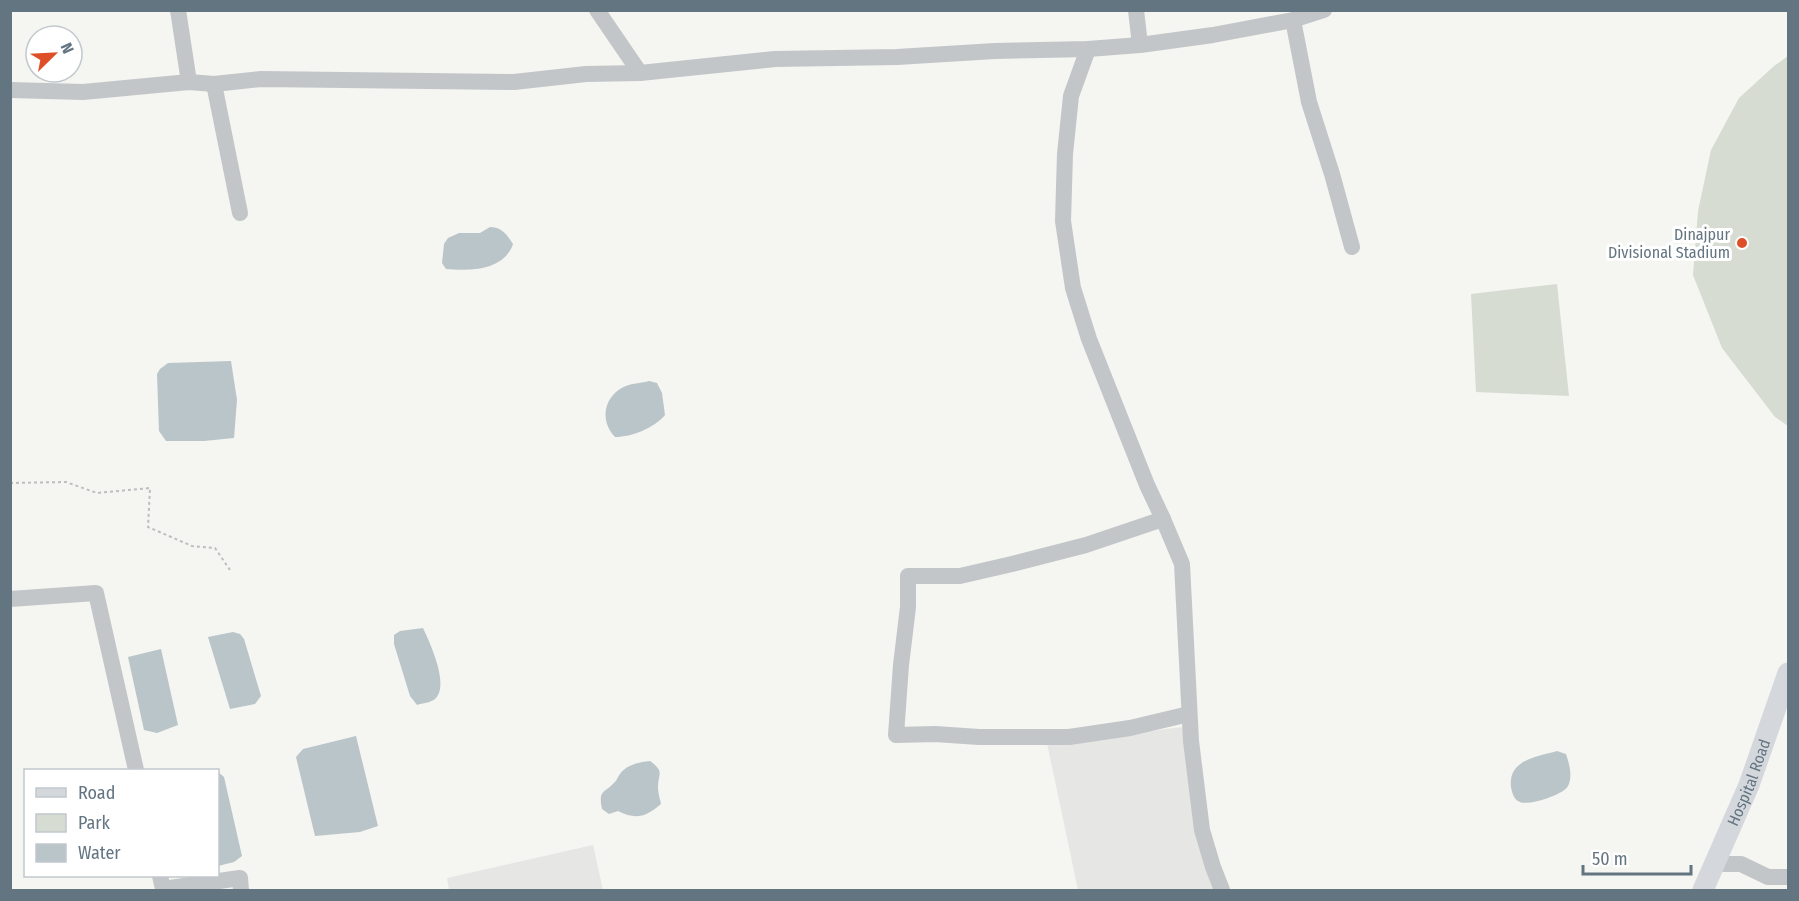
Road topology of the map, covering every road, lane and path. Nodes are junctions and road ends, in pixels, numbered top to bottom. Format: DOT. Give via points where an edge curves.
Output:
graph roads {
  1 [pos="178,10"];
  2 [pos="597,10"];
  3 [pos="1136,10"];
  4 [pos="1324,10"];
  5 [pos="1293,20"];
  6 [pos="1140,45"];
  7 [pos="1088,49"];
  8 [pos="640,73"];
  9 [pos="189,82"];
  10 [pos="214,84"];
  11 [pos="10,90"];
  12 [pos="240,213"];
  13 [pos="1352,247"];
  14 [pos="10,483"];
  15 [pos="1163,519"];
  16 [pos="230,570"];
  17 [pos="10,599"];
  18 [pos="1788,673"];
  19 [pos="1189,714"];
  20 [pos="136,769"];
  21 [pos="1715,864"];
  22 [pos="1788,877"];
  23 [pos="160,885"];
  24 [pos="241,891"];
  25 [pos="1222,891"];
  26 [pos="1703,891"];
  1 -- 9 [label="street"];
  2 -- 8 [label="street"];
  3 -- 6 [label="street"];
  4 -- 5 [label="street"];
  5 -- 6 [label="street"];
  5 -- 13 [label="street" via="1309,102"];
  6 -- 7 [label="street"];
  7 -- 8 [label="street" via="775,59"];
  7 -- 15 [label="street" via="1071,96 1065,154 1063,221 1073,288 1089,339"];
  8 -- 10 [label="street" via="514,82 261,79"];
  9 -- 10 [label="street"];
  9 -- 11 [label="street" via="83,92"];
  10 -- 12 [label="street"];
  14 -- 16 [label="path" via="66,482 97,493 150,488 148,527 192,546 214,548"];
  15 -- 19 [label="street" via="1182,564"];
  15 -- 19 [label="street" via="1086,545 960,576 908,576 896,735 1070,737"];
  17 -- 20 [label="street" via="96,593"];
  18 -- 21 [label="main road, Hospital Road" via="1749,785"];
  19 -- 25 [label="street" via="1202,830"];
  21 -- 22 [label="street" via="1741,864 1768,877"];
  21 -- 26 [label="main road, Hospital Road"];
  23 -- 24 [label="street" via="240,878"];
}
